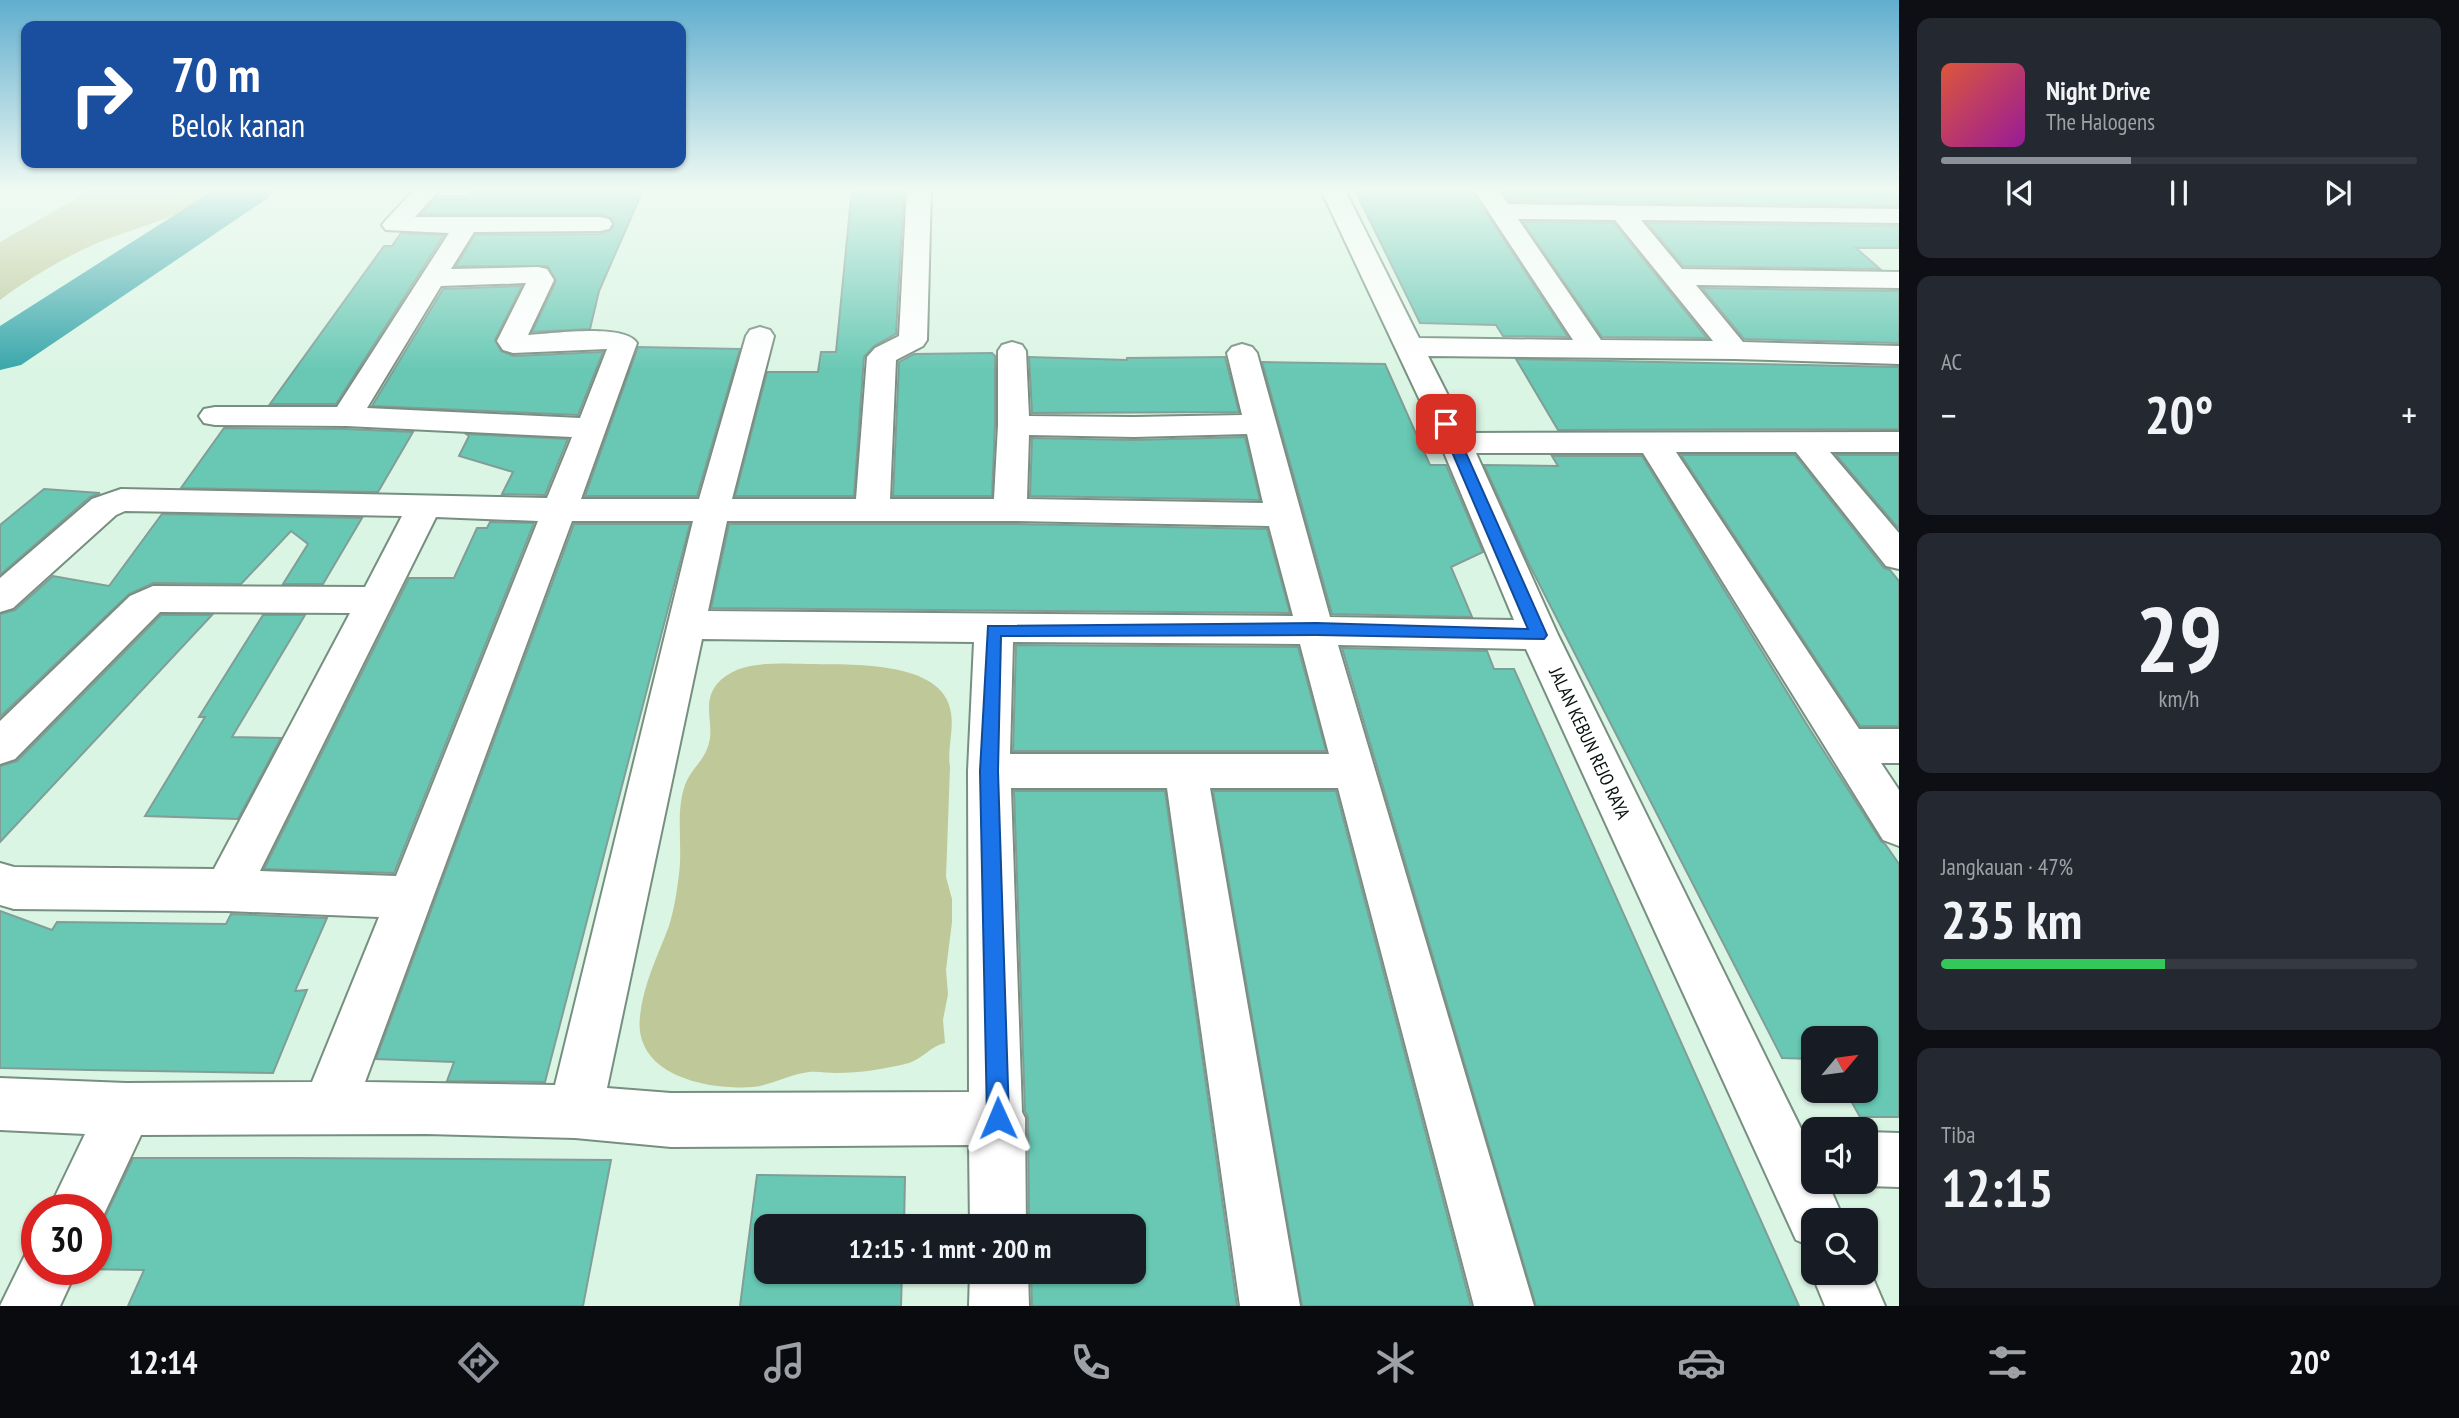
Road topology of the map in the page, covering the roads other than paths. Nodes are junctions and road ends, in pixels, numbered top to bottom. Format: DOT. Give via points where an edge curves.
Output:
graph roads {
  1 [pos="451,249"];
  2 [pos="917,249"];
  3 [pos="1362,249"];
  4 [pos="1525,249"];
  5 [pos="1654,249"];
  6 [pos="1678,277"];
  7 [pos="433,278"];
  8 [pos="1899,280"];
  9 [pos="760,336"];
  10 [pos="1411,347"];
  11 [pos="1593,349"];
  12 [pos="1735,350"];
  13 [pos="1012,351"];
  14 [pos="1241,353"];
  15 [pos="1893,361"];
  16 [pos="215,416"];
  17 [pos="346,417"];
  18 [pos="1260,424"];
  19 [pos="1014,425"];
  20 [pos="590,428"];
  21 [pos="1899,442"];
  22 [pos="1456,443"];
  23 [pos="1654,444"];
  24 [pos="1806,444"];
  25 [pos="425,505"];
  26 [pos="713,509"];
  27 [pos="559,510"];
  28 [pos="872,510"];
  29 [pos="1013,510"];
  30 [pos="1283,515"];
  31 [pos="1899,558"];
  32 [pos="0,599"];
  33 [pos="377,600"];
  34 [pos="688,625"];
  35 [pos="1316,629"];
  36 [pos="994,630"];
  37 [pos="1539,635"];
  38 [pos="1849,746"];
  39 [pos="1899,746"];
  40 [pos="0,747"];
  41 [pos="989,771"];
  42 [pos="1186,771"];
  43 [pos="1356,771"];
  44 [pos="1899,827"];
  45 [pos="0,884"];
  46 [pos="227,890"];
  47 [pos="410,897"];
  48 [pos="0,1104"];
  49 [pos="328,1109"];
  50 [pos="126,1110"];
  51 [pos="575,1112"];
  52 [pos="998,1118"];
  53 [pos="1800,1156"];
  54 [pos="1878,1159"];
  55 [pos="1899,1160"];
  56 [pos="84,1194"];
  57 [pos="1813,1208"];
  58 [pos="998,1214"];
  59 [pos="999,1284"];
  60 [pos="40,1285"];
  61 [pos="1846,1285"];
  62 [pos="29,1306"];
  63 [pos="999,1306"];
  64 [pos="1270,1306"];
  65 [pos="1504,1306"];
  66 [pos="1855,1306"];
  1 -- 7 [label="street"];
  2 -- 28 [label="street" via="913,340 882,357"];
  3 -- 10 [label="street, JALAN KEBUN REJO RAYA"];
  4 -- 11 [label="street"];
  5 -- 6 [label="street"];
  6 -- 8 [label="street"];
  6 -- 12 [label="street"];
  7 -- 17 [label="street"];
  7 -- 20 [label="street" via="540,276 511,341 514,345 623,343"];
  9 -- 26 [label="street"];
  10 -- 11 [label="street"];
  10 -- 22 [label="street, JALAN KEBUN REJO RAYA"];
  11 -- 12 [label="street"];
  12 -- 15 [label="street"];
  13 -- 19 [label="street"];
  14 -- 18 [label="street"];
  16 -- 17 [label="street"];
  17 -- 20 [label="street"];
  18 -- 19 [label="street"];
  18 -- 30 [label="street"];
  19 -- 29 [label="street" via="1009,493"];
  20 -- 27 [label="street"];
  21 -- 24 [label="street"];
  22 -- 23 [label="street"];
  22 -- 37 [label="street, JALAN KEBUN REJO RAYA"];
  23 -- 24 [label="street"];
  23 -- 38 [label="street"];
  24 -- 31 [label="street"];
  25 -- 27 [label="street"];
  25 -- 32 [label="street" via="115,502"];
  25 -- 33 [label="street"];
  26 -- 27 [label="street"];
  26 -- 28 [label="street"];
  26 -- 34 [label="street"];
  27 -- 47 [label="street"];
  28 -- 29 [label="street"];
  29 -- 30 [label="street"];
  30 -- 35 [label="street"];
  33 -- 40 [label="street" via="153,599"];
  33 -- 46 [label="street"];
  34 -- 36 [label="street"];
  34 -- 51 [label="street"];
  35 -- 36 [label="street"];
  35 -- 37 [label="street"];
  35 -- 43 [label="street"];
  36 -- 41 [label="street"];
  37 -- 53 [label="street, JALAN KEBUN REJO RAYA"];
  38 -- 39 [label="street"];
  38 -- 44 [label="street"];
  41 -- 42 [label="street"];
  41 -- 52 [label="street"];
  42 -- 43 [label="street"];
  42 -- 64 [label="street"];
  43 -- 65 [label="street"];
  45 -- 46 [label="street" via="14,888"];
  46 -- 47 [label="street"];
  47 -- 49 [label="street"];
  48 -- 50 [label="street"];
  49 -- 50 [label="street"];
  49 -- 51 [label="street"];
  50 -- 56 [label="street"];
  51 -- 52 [label="street" via="671,1120"];
  52 -- 58 [label="street"];
  53 -- 57 [label="street, JALAN KEBUN REJO RAYA"];
  54 -- 55 [label="street"];
  59 -- 63 [label="street"];
  60 -- 62 [label="street"];
  61 -- 66 [label="street"];
}
